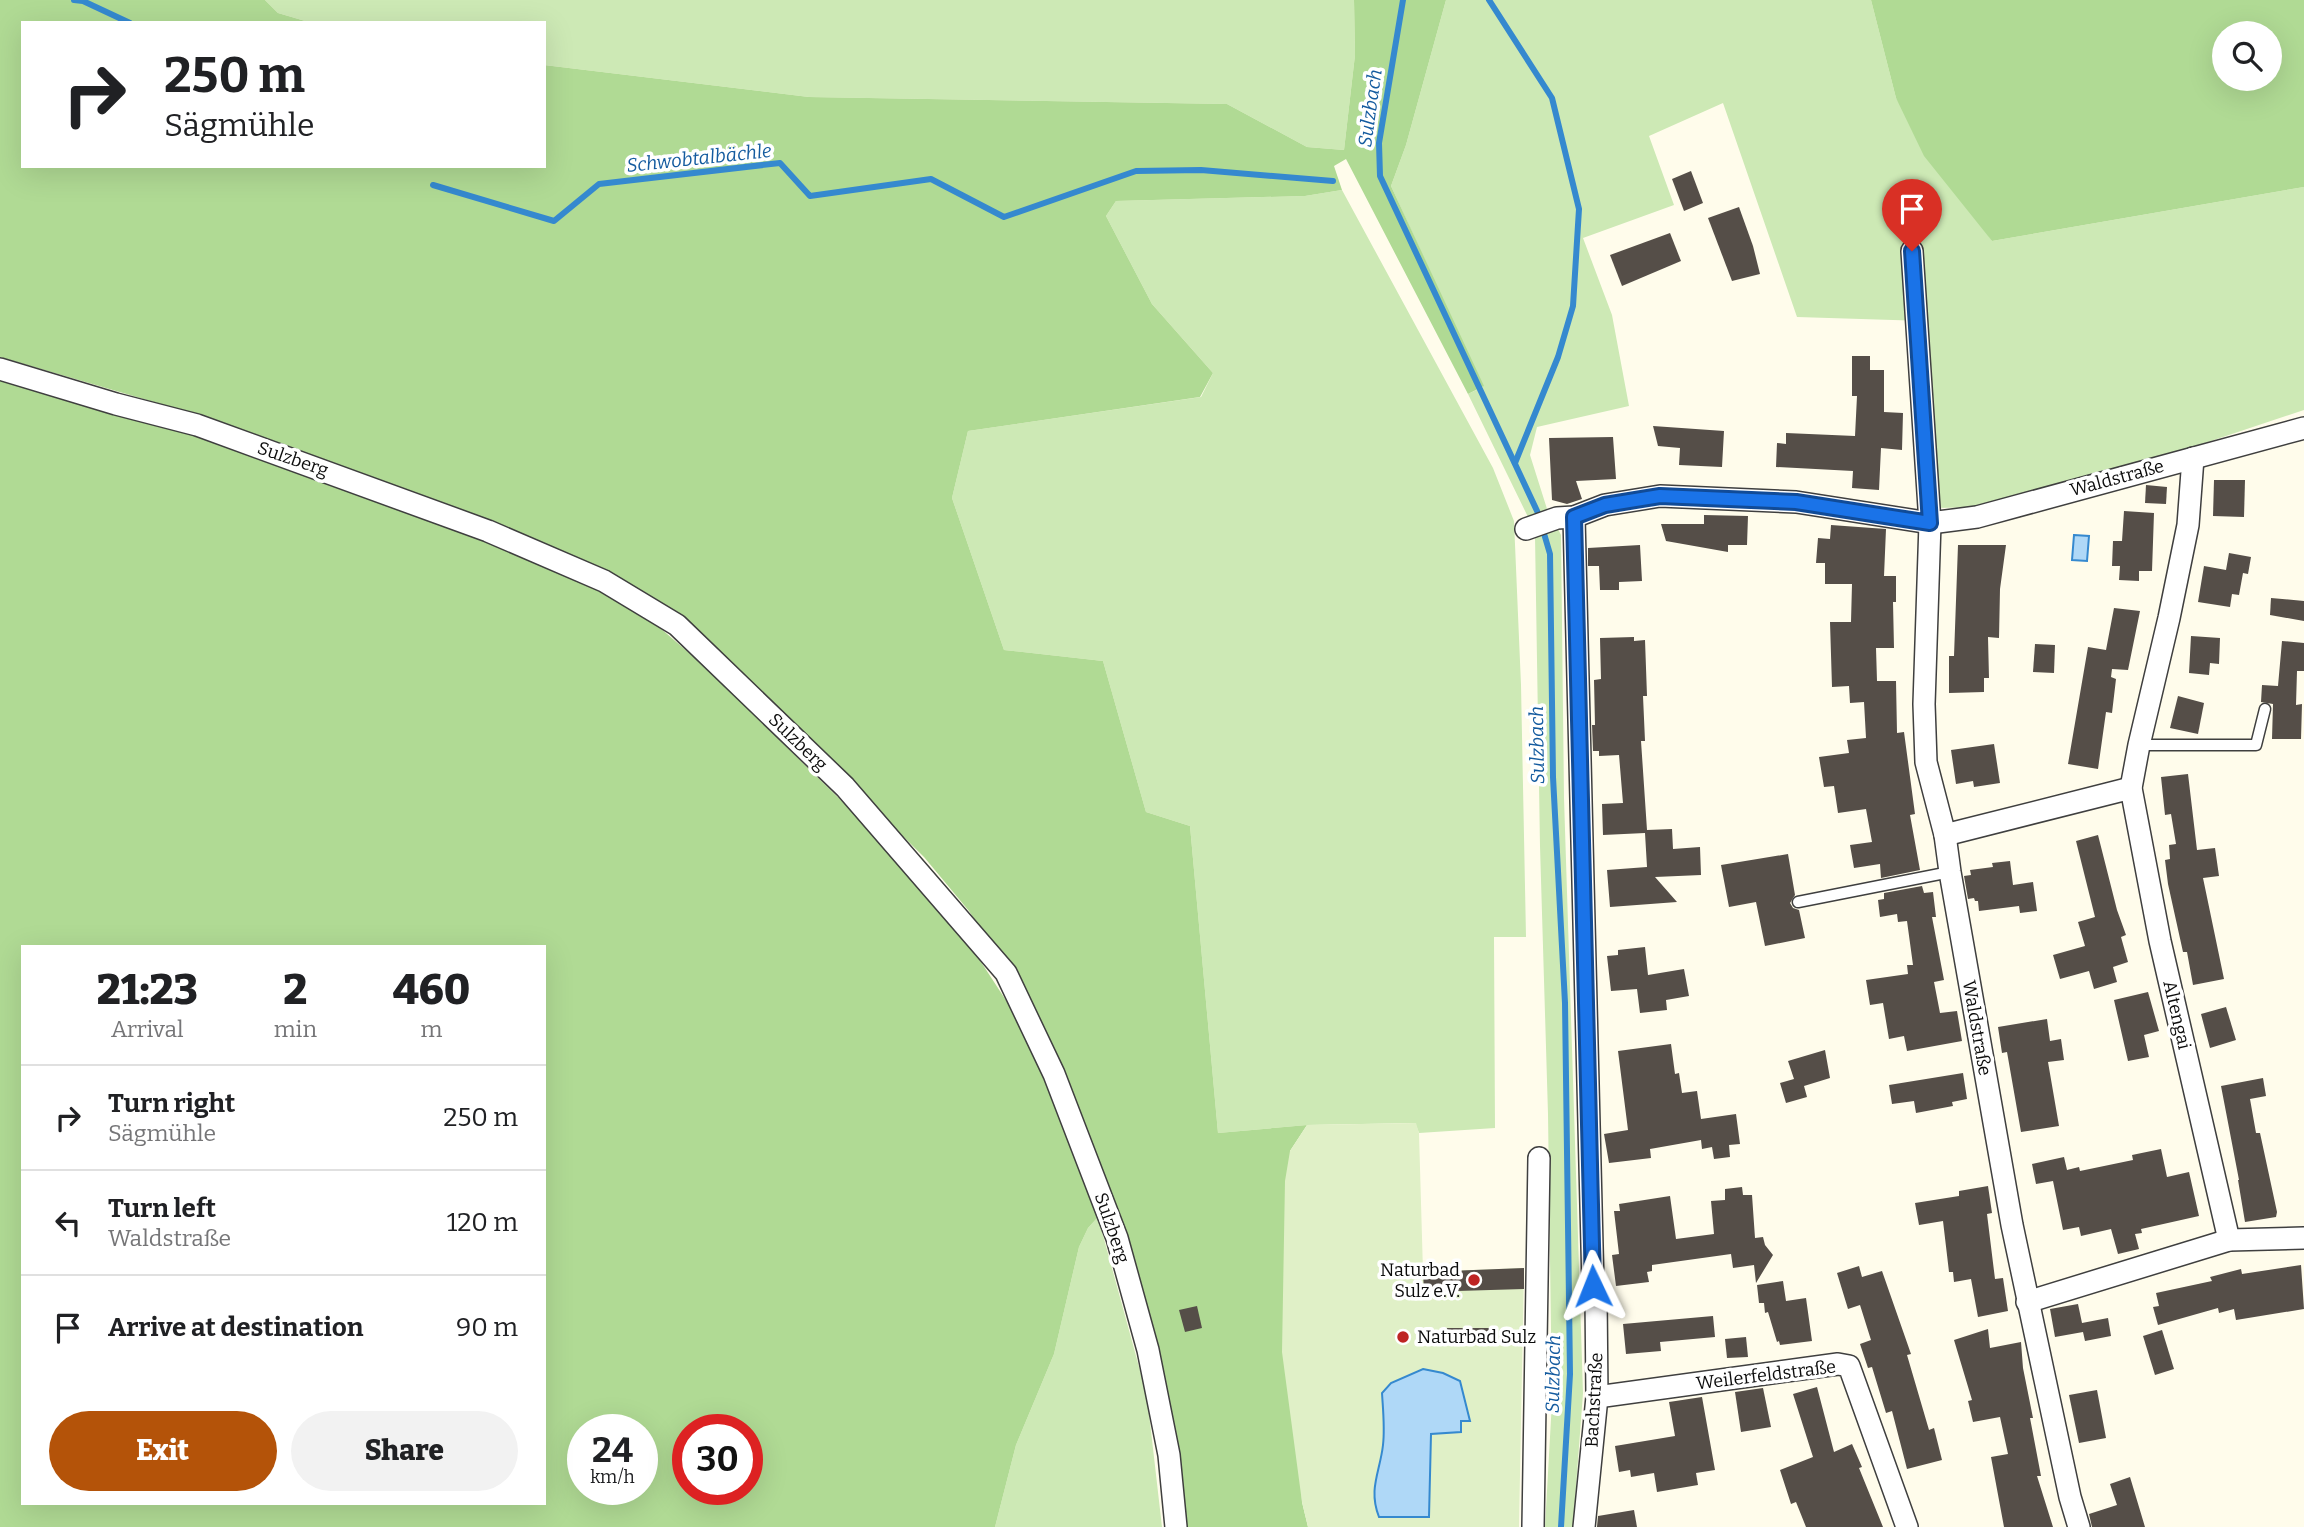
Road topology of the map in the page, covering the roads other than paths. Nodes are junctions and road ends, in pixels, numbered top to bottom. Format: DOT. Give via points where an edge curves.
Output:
graph roads {
  1 [pos="1912,251"];
  2 [pos="0,369"];
  3 [pos="2304,428"];
  4 [pos="2193,458"];
  5 [pos="1565,517"];
  6 [pos="1930,523"];
  7 [pos="1531,527"];
  8 [pos="2266,709"];
  9 [pos="2139,745"];
  10 [pos="2131,788"];
  11 [pos="1945,835"];
  12 [pos="1950,872"];
  13 [pos="1798,902"];
  14 [pos="1539,1158"];
  15 [pos="2304,1238"];
  16 [pos="2229,1240"];
  17 [pos="2027,1302"];
  18 [pos="1597,1397"];
  19 [pos="1176,1527"];
  20 [pos="1533,1527"];
  21 [pos="1584,1527"];
  22 [pos="1907,1527"];
  23 [pos="2079,1527"];
  1 -- 6 [label="street, Waldstraße"];
  2 -- 19 [label="street, Sulzberg" via="210,430 488,530 604,581 677,625 845,787 1006,974 1054,1074 1117,1238 1148,1350 1169,1455"];
  3 -- 4 [label="street, Waldstraße"];
  4 -- 6 [label="street, Waldstraße" via="1977,517"];
  4 -- 9 [label="street, Altengai" via="2188,526"];
  5 -- 6 [label="street" via="1660,496 1796,502"];
  5 -- 7 [label="street"];
  5 -- 18 [label="street, Bachstraße"];
  6 -- 11 [label="street, Waldstraße" via="1926,762"];
  8 -- 9 [label="lane" via="2256,745"];
  9 -- 10 [label="street, Altengai"];
  10 -- 11 [label="street"];
  10 -- 16 [label="street, Altengai" via="2160,941"];
  11 -- 12 [label="street, Waldstraße"];
  12 -- 13 [label="lane"];
  12 -- 17 [label="street, Waldstraße"];
  14 -- 20 [label="street"];
  15 -- 16 [label="street"];
  16 -- 17 [label="street"];
  17 -- 23 [label="street, Waldstraße"];
  18 -- 21 [label="street, Bachstraße"];
  18 -- 22 [label="street, Weilerfeldstraße" via="1849,1366"];
}
